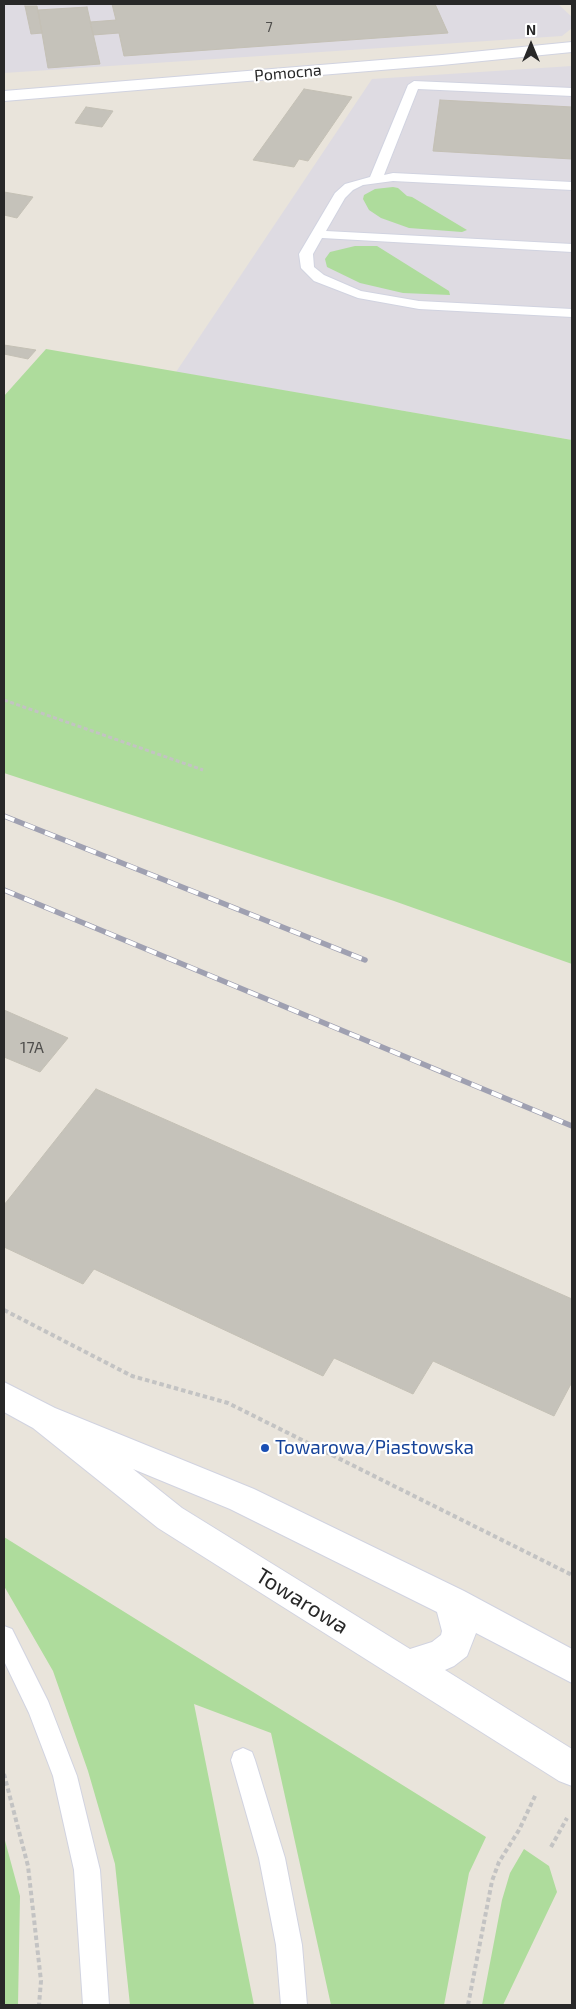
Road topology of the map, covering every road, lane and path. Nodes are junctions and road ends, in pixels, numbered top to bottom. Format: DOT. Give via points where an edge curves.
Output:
graph roads {
  1 [pos="572,47"];
  2 [pos="572,92"];
  3 [pos="4,96"];
  4 [pos="376,178"];
  5 [pos="572,186"];
  6 [pos="316,234"];
  7 [pos="572,248"];
  8 [pos="572,314"];
  9 [pos="4,700"];
  10 [pos="203,770"];
  11 [pos="4,1310"];
  12 [pos="4,1396"];
  13 [pos="44,1418"];
  14 [pos="572,1575"];
  15 [pos="452,1602"];
  16 [pos="4,1637"];
  17 [pos="406,1666"];
  18 [pos="572,1667"];
  19 [pos="243,1760"];
  20 [pos="563,1764"];
  21 [pos="4,1774"];
  22 [pos="567,1818"];
  23 [pos="550,1848"];
  24 [pos="39,2005"];
  25 [pos="96,2005"];
  26 [pos="294,2005"];
  27 [pos="468,2005"];
  1 -- 3 [label="main road, Pomocna"];
  2 -- 4 [label="lane" via="414,84"];
  4 -- 5 [label="lane" via="393,176"];
  4 -- 6 [label="lane" via="349,187"];
  6 -- 7 [label="lane"];
  6 -- 8 [label="lane" via="306,254 308,268 319,278 358,294 419,305"];
  9 -- 10 [label="path"];
  11 -- 14 [label="path" via="132,1376 228,1403 270,1422"];
  12 -- 13 [label="main road, Towarowa"];
  13 -- 15 [label="main road, Towarowa" via="242,1499"];
  13 -- 17 [label="main road, Towarowa" via="170,1518"];
  15 -- 17 [label="main road" via="459,1631 455,1644 442,1655"];
  15 -- 18 [label="main road, Towarowa"];
  16 -- 25 [label="lane" via="40,1709 66,1776 88,1870"];
  17 -- 20 [label="main road, Towarowa"];
  19 -- 26 [label="lane" via="272,1858 289,1945"];
  20 -- 27 [label="path" via="499,1862 492,1881"];
  21 -- 24 [label="path" via="28,1866 40,1981"];
  22 -- 23 [label="path"];
}
